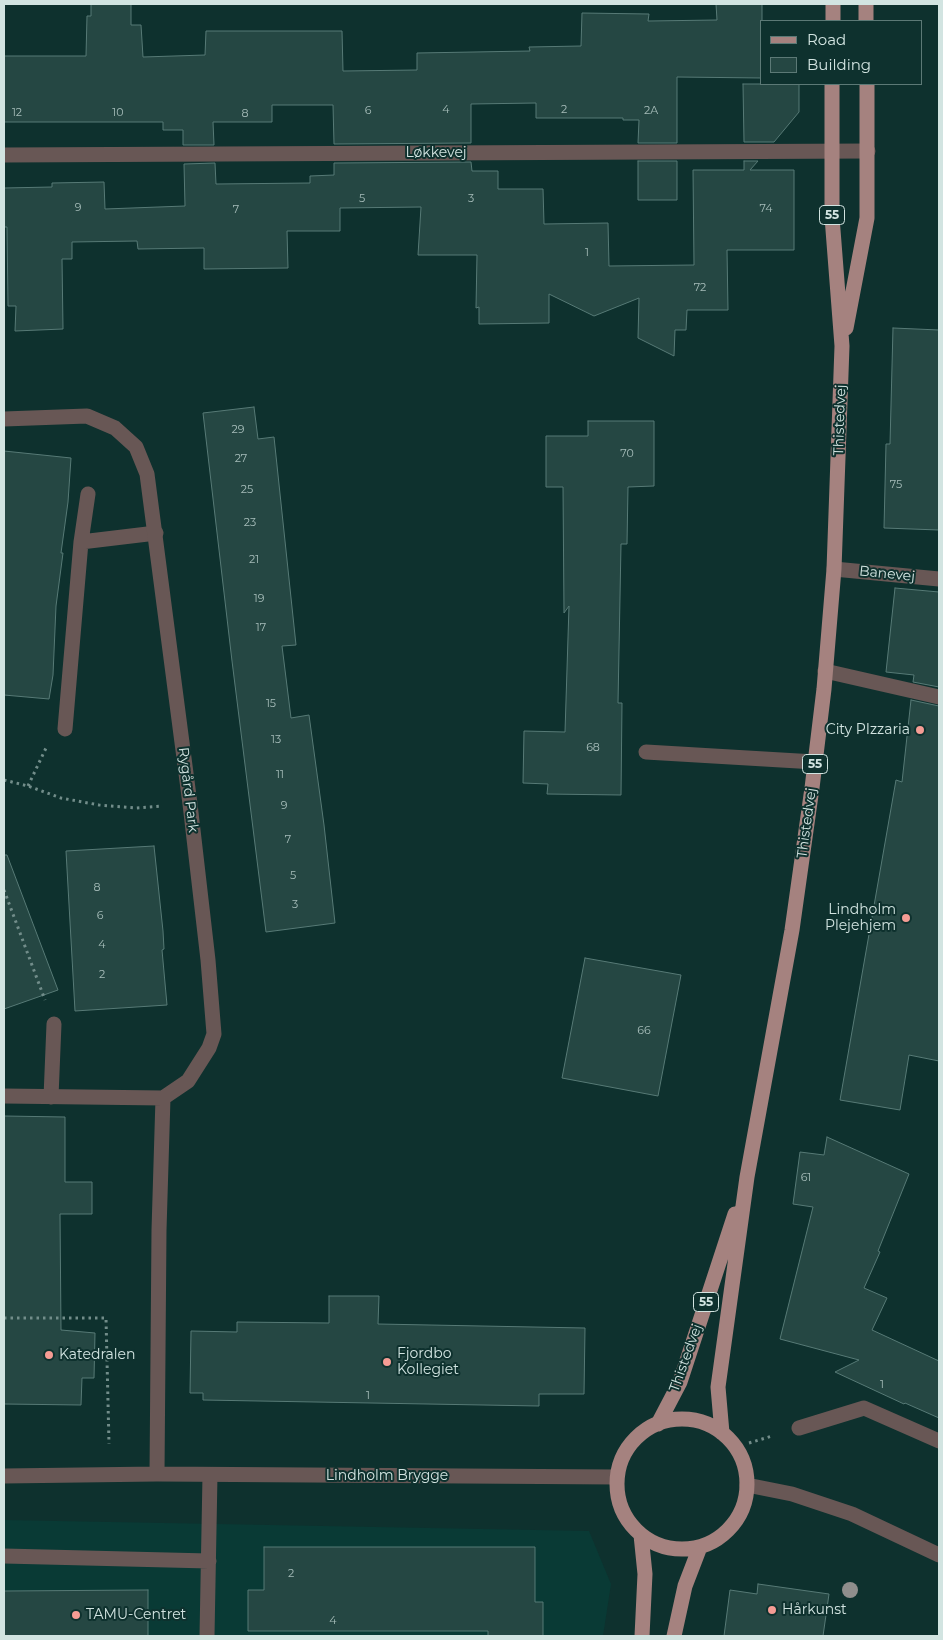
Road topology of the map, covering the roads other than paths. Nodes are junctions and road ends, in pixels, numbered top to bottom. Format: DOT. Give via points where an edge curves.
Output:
graph roads {
  1 [pos="833,4"];
  2 [pos="866,4"];
  3 [pos="833,20"];
  4 [pos="866,20"];
  5 [pos="832,85"];
  6 [pos="867,85"];
  7 [pos="831,150"];
  8 [pos="868,151"];
  9 [pos="4,155"];
  10 [pos="842,346"];
  11 [pos="4,419"];
  12 [pos="88,494"];
  13 [pos="156,533"];
  14 [pos="81,542"];
  15 [pos="834,569"];
  16 [pos="939,580"];
  17 [pos="825,671"];
  18 [pos="939,697"];
  19 [pos="64,729"];
  20 [pos="646,752"];
  21 [pos="815,762"];
  22 [pos="54,1024"];
  23 [pos="4,1096"];
  24 [pos="51,1097"];
  25 [pos="162,1098"];
  26 [pos="747,1177"];
  27 [pos="658,1424"];
  28 [pos="799,1428"];
  29 [pos="722,1433"];
  30 [pos="939,1441"];
  31 [pos="157,1474"];
  32 [pos="210,1475"];
  33 [pos="4,1476"];
  34 [pos="617,1477"];
  35 [pos="747,1485"];
  36 [pos="641,1536"];
  37 [pos="700,1547"];
  38 [pos="939,1555"];
  39 [pos="4,1556"];
  40 [pos="208,1561"];
  41 [pos="207,1636"];
  42 [pos="642,1636"];
  43 [pos="674,1636"];
  1 -- 3 [label="main road"];
  2 -- 4 [label="main road"];
  5 -- 7 [label="main road, Thistedvej / 55"];
  6 -- 8 [label="main road, Thistedvej / 55"];
  7 -- 8 [label="street, Løkkevej"];
  7 -- 9 [label="street, Løkkevej"];
  7 -- 10 [label="main road, Thistedvej / 55" via="832,217"];
  8 -- 10 [label="main road, Thistedvej / 55" via="867,218"];
  10 -- 15 [label="main road, Thistedvej / 55"];
  11 -- 13 [label="street, Rygård Park" via="87,416 115,428 136,447 147,474"];
  12 -- 14 [label="street"];
  13 -- 14 [label="street"];
  13 -- 25 [label="street, Rygård Park" via="190,804 214,1034 188,1081"];
  14 -- 19 [label="street"];
  15 -- 16 [label="street, Banevej"];
  15 -- 17 [label="main road, Thistedvej / 55"];
  17 -- 18 [label="street"];
  17 -- 21 [label="main road, Thistedvej / 55"];
  20 -- 21 [label="street"];
  21 -- 26 [label="main road, Thistedvej / 55" via="792,930"];
  22 -- 24 [label="street"];
  23 -- 24 [label="street"];
  24 -- 25 [label="street"];
  25 -- 31 [label="street"];
  26 -- 27 [label="main road, Thistedvej / 55" via="680,1382"];
  26 -- 29 [label="main road, Thistedvej / 55" via="718,1387"];
  27 -- 29 [label="main road, 55" via="680,1419 702,1422"];
  27 -- 34 [label="main road, 55" via="642,1432 631,1444"];
  28 -- 30 [label="street" via="864,1408"];
  29 -- 35 [label="main road, 55" via="744,1465"];
  31 -- 32 [label="street, Lindholm Brygge"];
  31 -- 33 [label="street, Lindholm Brygge"];
  32 -- 34 [label="street, Lindholm Brygge"];
  32 -- 40 [label="street"];
  34 -- 36 [label="main road, 55" via="617,1496 623,1514"];
  35 -- 37 [label="main road, 55" via="743,1506 734,1524 718,1539"];
  35 -- 38 [label="street" via="792,1494 852,1514"];
  36 -- 37 [label="main road, 55" via="659,1546 679,1550"];
  36 -- 42 [label="main road" via="645,1574"];
  37 -- 43 [label="main road" via="686,1586"];
  39 -- 40 [label="street"];
  40 -- 41 [label="street"];
}
